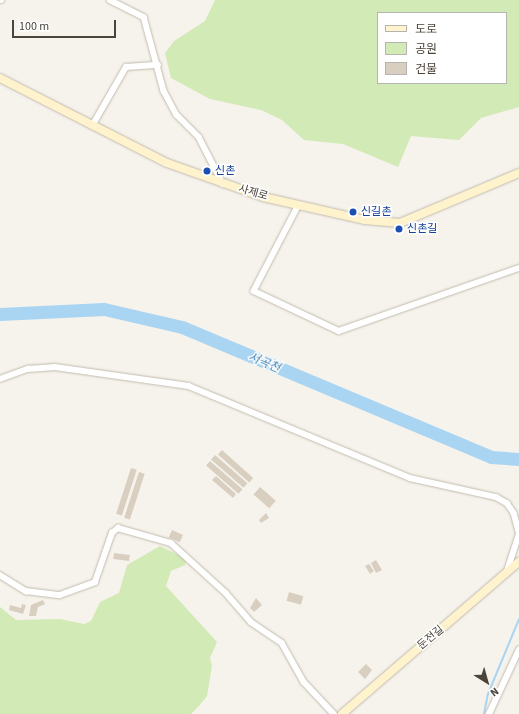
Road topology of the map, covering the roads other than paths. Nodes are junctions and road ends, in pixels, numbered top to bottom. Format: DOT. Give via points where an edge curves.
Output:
graph roads {
  1 [pos="110,0"];
  2 [pos="158,65"];
  3 [pos="0,78"];
  4 [pos="92,126"];
  5 [pos="519,173"];
  6 [pos="223,185"];
  7 [pos="299,205"];
  8 [pos="519,268"];
  9 [pos="0,379"];
  10 [pos="519,533"];
  11 [pos="519,562"];
  12 [pos="0,575"];
  13 [pos="504,579"];
  14 [pos="519,650"];
  15 [pos="345,713"];
  16 [pos="334,714"];
  17 [pos="489,714"];
  1 -- 2 [label="street" via="144,17"];
  2 -- 4 [label="street" via="126,67"];
  2 -- 6 [label="street" via="164,91 178,115 199,137"];
  3 -- 4 [label="street, 사제로"];
  4 -- 6 [label="street, 사제로" via="167,163"];
  5 -- 7 [label="street, 사제로" via="400,223 365,220"];
  6 -- 7 [label="street, 사제로"];
  7 -- 8 [label="street" via="254,291 339,331"];
  9 -- 10 [label="street" via="28,369 55,367 189,386 410,478 496,497 507,503 514,513"];
  10 -- 13 [label="street"];
  11 -- 13 [label="street, 둔전길"];
  12 -- 16 [label="street" via="26,590 60,595 95,582 112,533 118,528 171,544 226,592 251,622 282,643 304,682"];
  13 -- 15 [label="street, 둔전길"];
  14 -- 17 [label="street"];
}
